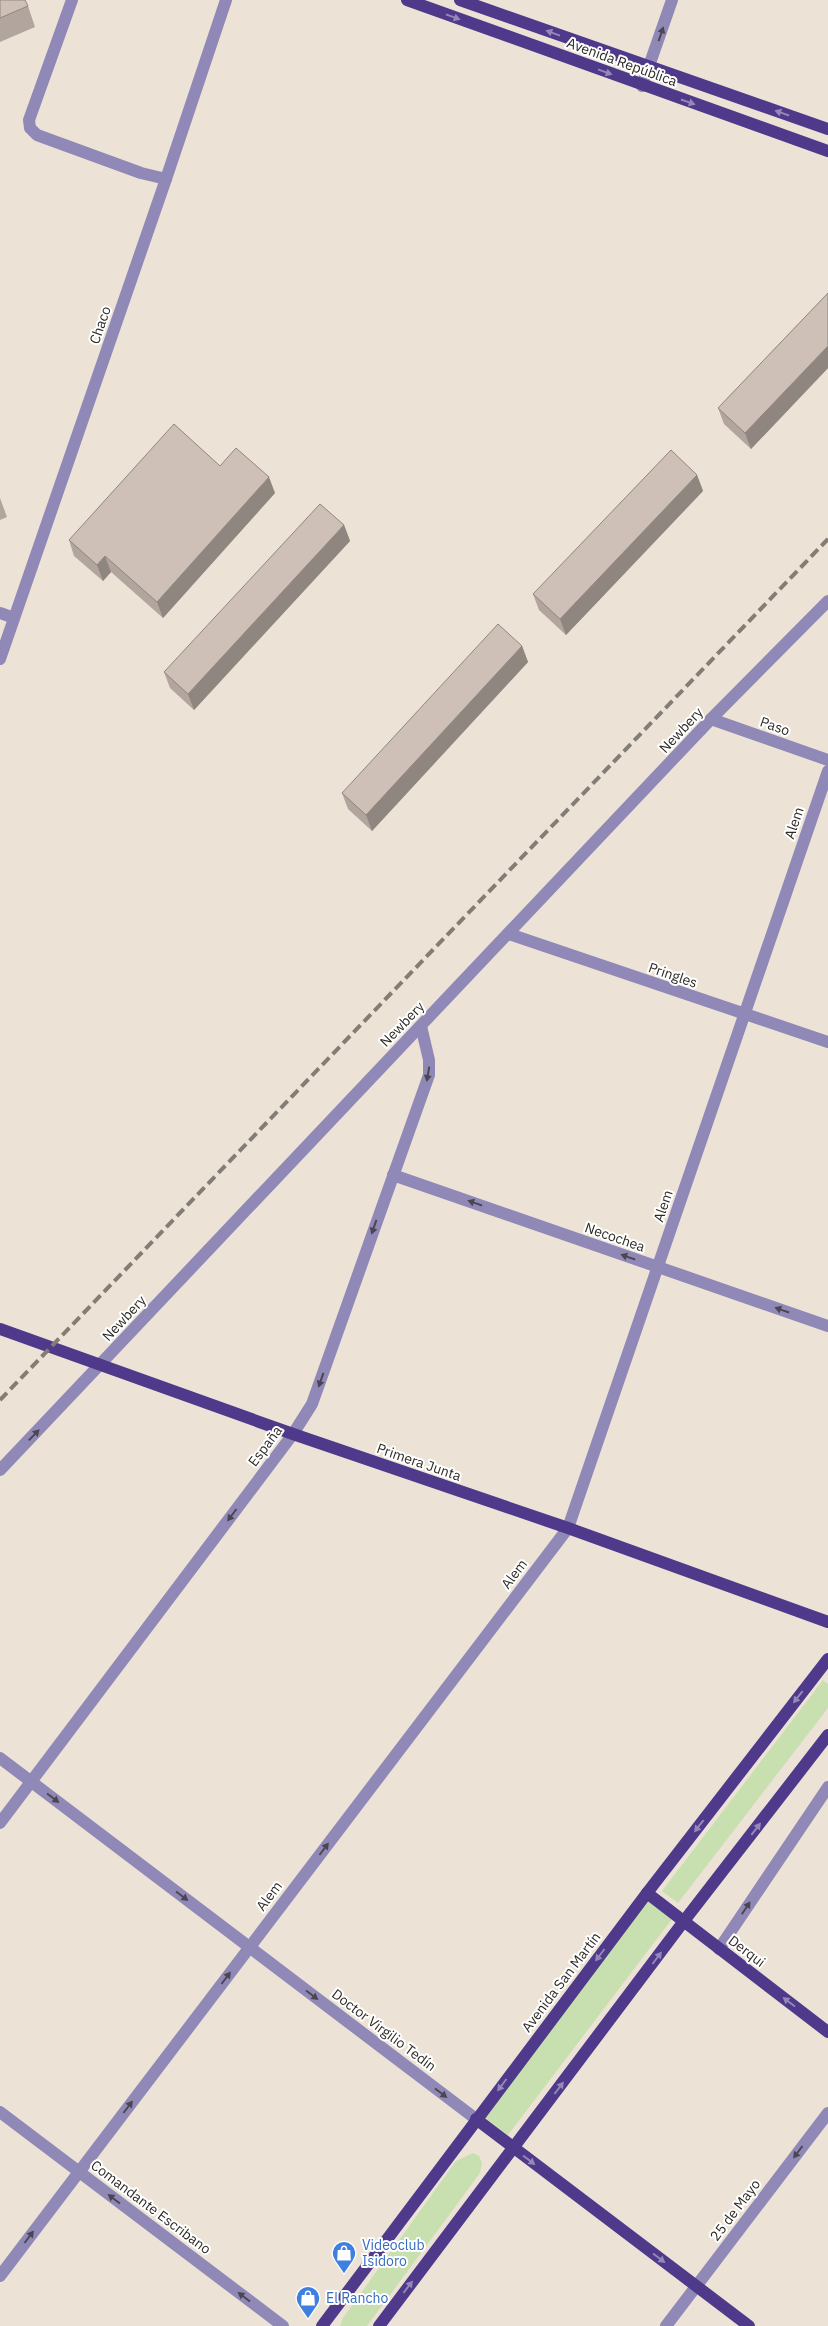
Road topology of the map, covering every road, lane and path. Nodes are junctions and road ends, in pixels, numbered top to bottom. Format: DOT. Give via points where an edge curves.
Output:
graph roads {
  1 [pos="72,0"];
  2 [pos="226,0"];
  3 [pos="407,0"];
  4 [pos="460,0"];
  5 [pos="672,0"];
  6 [pos="649,67"];
  7 [pos="642,86"];
  8 [pos="828,129"];
  9 [pos="828,151"];
  10 [pos="166,179"];
  11 [pos="828,601"];
  12 [pos="0,613"];
  13 [pos="14,618"];
  14 [pos="0,659"];
  15 [pos="711,719"];
  16 [pos="828,760"];
  17 [pos="828,771"];
  18 [pos="509,934"];
  19 [pos="744,1015"];
  20 [pos="421,1026"];
  21 [pos="828,1042"];
  22 [pos="393,1175"];
  23 [pos="658,1268"];
  24 [pos="828,1326"];
  25 [pos="0,1329"];
  26 [pos="99,1366"];
  27 [pos="293,1434"];
  28 [pos="0,1470"];
  29 [pos="568,1528"];
  30 [pos="828,1622"];
  31 [pos="828,1659"];
  32 [pos="828,1735"];
  33 [pos="0,1758"];
  34 [pos="31,1782"];
  35 [pos="828,1787"];
  36 [pos="0,1823"];
  37 [pos="647,1893"];
  38 [pos="684,1921"];
  39 [pos="249,1947"];
  40 [pos="719,1948"];
  41 [pos="828,2032"];
  42 [pos="0,2112"];
  43 [pos="828,2113"];
  44 [pos="476,2119"];
  45 [pos="513,2148"];
  46 [pos="79,2172"];
  47 [pos="0,2276"];
  48 [pos="696,2286"];
  49 [pos="283,2326"];
  50 [pos="322,2326"];
  51 [pos="378,2326"];
  52 [pos="666,2326"];
  53 [pos="749,2326"];
  1 -- 10 [label="street" via="29,120 30,128 37,136"];
  2 -- 10 [label="street, Chaco"];
  3 -- 7 [label="main road, Avenida República, one-way"];
  6 -- 4 [label="main road, Avenida República, one-way"];
  6 -- 5 [label="street, one-way"];
  6 -- 7 [label="street"];
  8 -- 6 [label="main road, Avenida República, one-way"];
  7 -- 9 [label="main road, Avenida República, one-way"];
  10 -- 13 [label="street, Chaco"];
  11 -- 15 [label="street, Newbery"];
  12 -- 13 [label="street"];
  13 -- 14 [label="street, Chaco"];
  15 -- 16 [label="street, Paso"];
  15 -- 18 [label="street, Newbery"];
  17 -- 19 [label="street, Alem"];
  18 -- 19 [label="street, Pringles"];
  18 -- 20 [label="street, Newbery"];
  19 -- 21 [label="street, Pringles"];
  19 -- 23 [label="street, Alem"];
  20 -- 22 [label="street, España, one-way" via="429,1075"];
  20 -- 26 [label="street, Newbery"];
  23 -- 22 [label="street, Necochea, one-way"];
  22 -- 27 [label="street, España, one-way" via="312,1404"];
  24 -- 23 [label="street, Necochea, one-way"];
  23 -- 29 [label="street, Alem"];
  25 -- 26 [label="main road, Primera Junta"];
  26 -- 27 [label="main road, Primera Junta"];
  28 -- 26 [label="street, Newbery, one-way"];
  27 -- 29 [label="main road, Primera Junta"];
  27 -- 34 [label="street, España, one-way"];
  29 -- 30 [label="main road, Primera Junta"];
  39 -- 29 [label="street, Alem, one-way"];
  31 -- 37 [label="main road, Avenida San Martín, one-way"];
  38 -- 32 [label="main road, one-way"];
  33 -- 34 [label="street, Doctor Virgilio Tedín"];
  34 -- 36 [label="street, España"];
  34 -- 39 [label="street, Doctor Virgilio Tedín, one-way"];
  40 -- 35 [label="street, one-way"];
  37 -- 38 [label="main road, Derqui"];
  37 -- 44 [label="main road, Avenida San Martín, one-way"];
  38 -- 40 [label="main road, Derqui"];
  45 -- 38 [label="main road, one-way"];
  39 -- 44 [label="street, Doctor Virgilio Tedín, one-way"];
  46 -- 39 [label="street, Alem, one-way"];
  41 -- 40 [label="main road, Derqui, one-way"];
  42 -- 46 [label="street, Comandante Escribano"];
  43 -- 48 [label="street, 25 de Mayo, one-way"];
  44 -- 45 [label="main road, Doctor Virgilio Tedín"];
  44 -- 50 [label="main road, Avenida San Martín"];
  45 -- 48 [label="main road, Doctor Virgilio Tedín, one-way"];
  51 -- 45 [label="main road, one-way"];
  47 -- 46 [label="street, Alem, one-way"];
  49 -- 46 [label="street, Comandante Escribano, one-way"];
  48 -- 52 [label="street, 25 de Mayo"];
  48 -- 53 [label="main road, Doctor Virgilio Tedín"];
}
